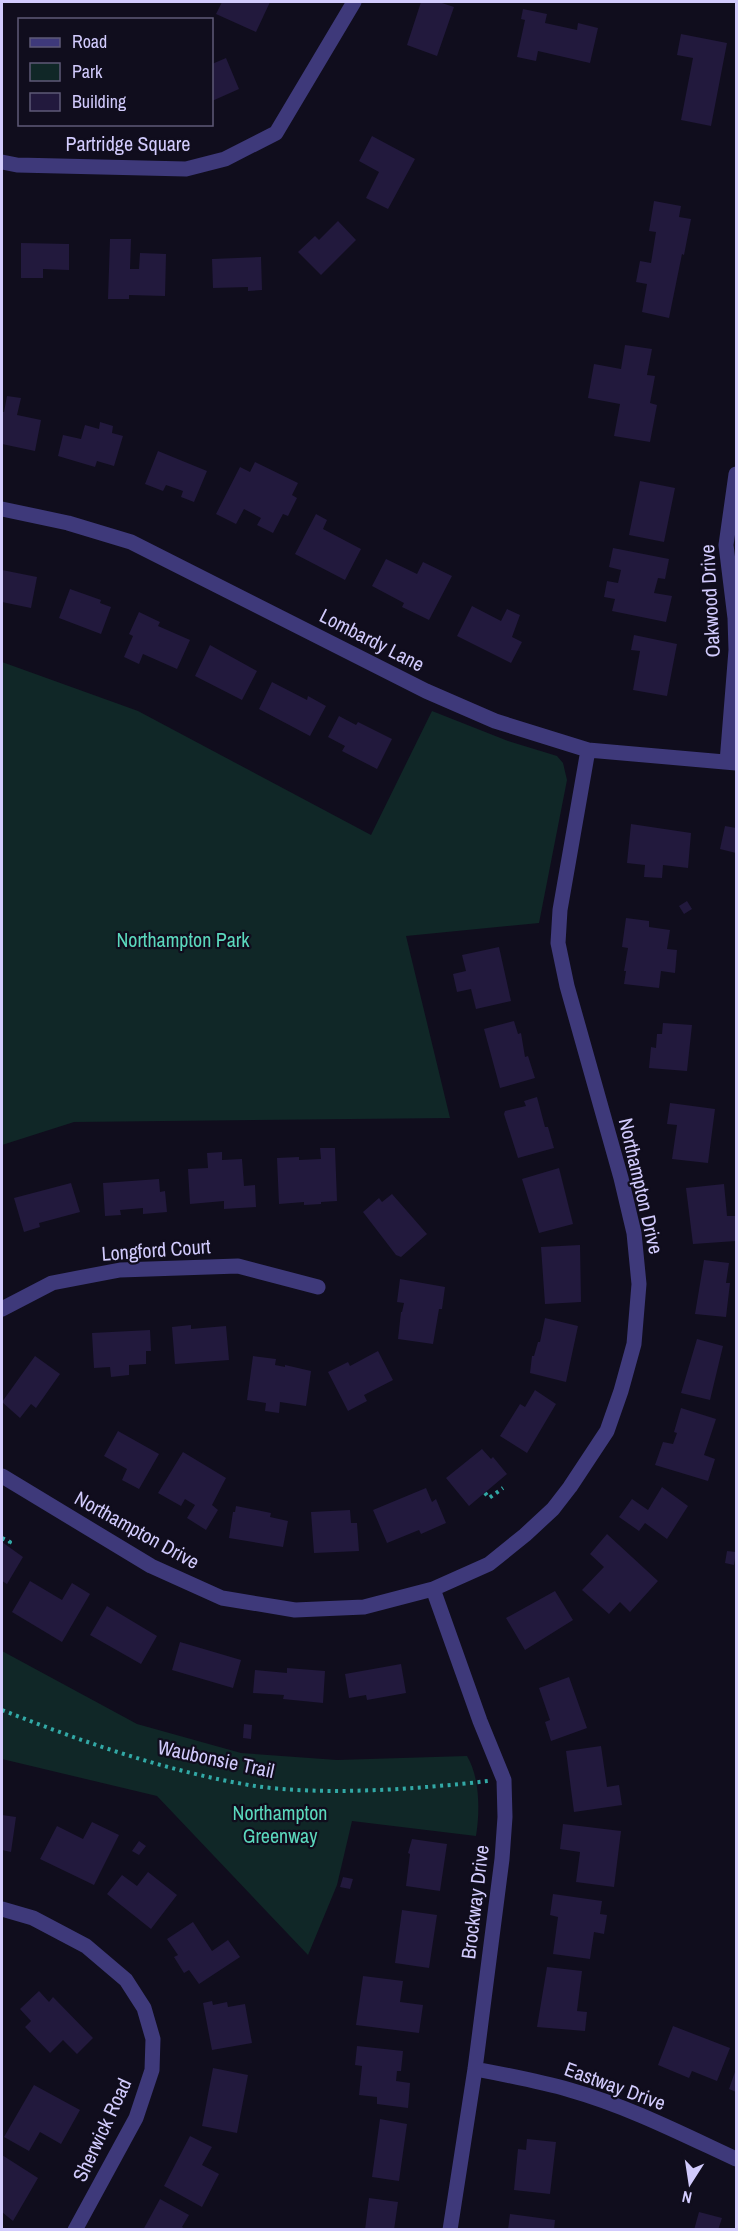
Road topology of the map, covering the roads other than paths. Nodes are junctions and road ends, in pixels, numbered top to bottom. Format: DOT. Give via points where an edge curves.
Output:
graph roads {
  1 [pos="354,2"];
  2 [pos="2,162"];
  3 [pos="736,474"];
  4 [pos="2,509"];
  5 [pos="588,750"];
  6 [pos="732,763"];
  7 [pos="318,1287"];
  8 [pos="2,1309"];
  9 [pos="2,1476"];
  10 [pos="433,1589"];
  11 [pos="2,1909"];
  12 [pos="475,2069"];
  13 [pos="736,2159"];
  14 [pos="75,2229"];
  15 [pos="450,2229"];
  1 -- 2 [label="street, Partridge Square" via="276,133 225,159 186,169"];
  3 -- 6 [label="street, Oakwood Drive" via="726,545 736,650"];
  4 -- 5 [label="street, Lombardy Lane" via="69,523 131,542 426,691 495,721"];
  5 -- 6 [label="street, Lombardy Lane"];
  5 -- 10 [label="street, Northampton Drive" via="560,910 558,943 634,1233 639,1284 634,1344 607,1431 570,1487 531,1530 489,1564"];
  7 -- 8 [label="street, Longford Court" via="238,1266 120,1270 52,1283"];
  9 -- 10 [label="street, Northampton Drive" via="151,1566 222,1598 295,1610 364,1607"];
  10 -- 12 [label="street, Brockway Drive" via="504,1780 502,1859"];
  11 -- 14 [label="street, Sherwick Road" via="33,1918 86,1946 126,1980 144,2008 153,2039 152,2070 136,2118"];
  12 -- 13 [label="street, Eastway Drive" via="572,2091 648,2119"];
  12 -- 15 [label="street, Brockway Drive"];
}
